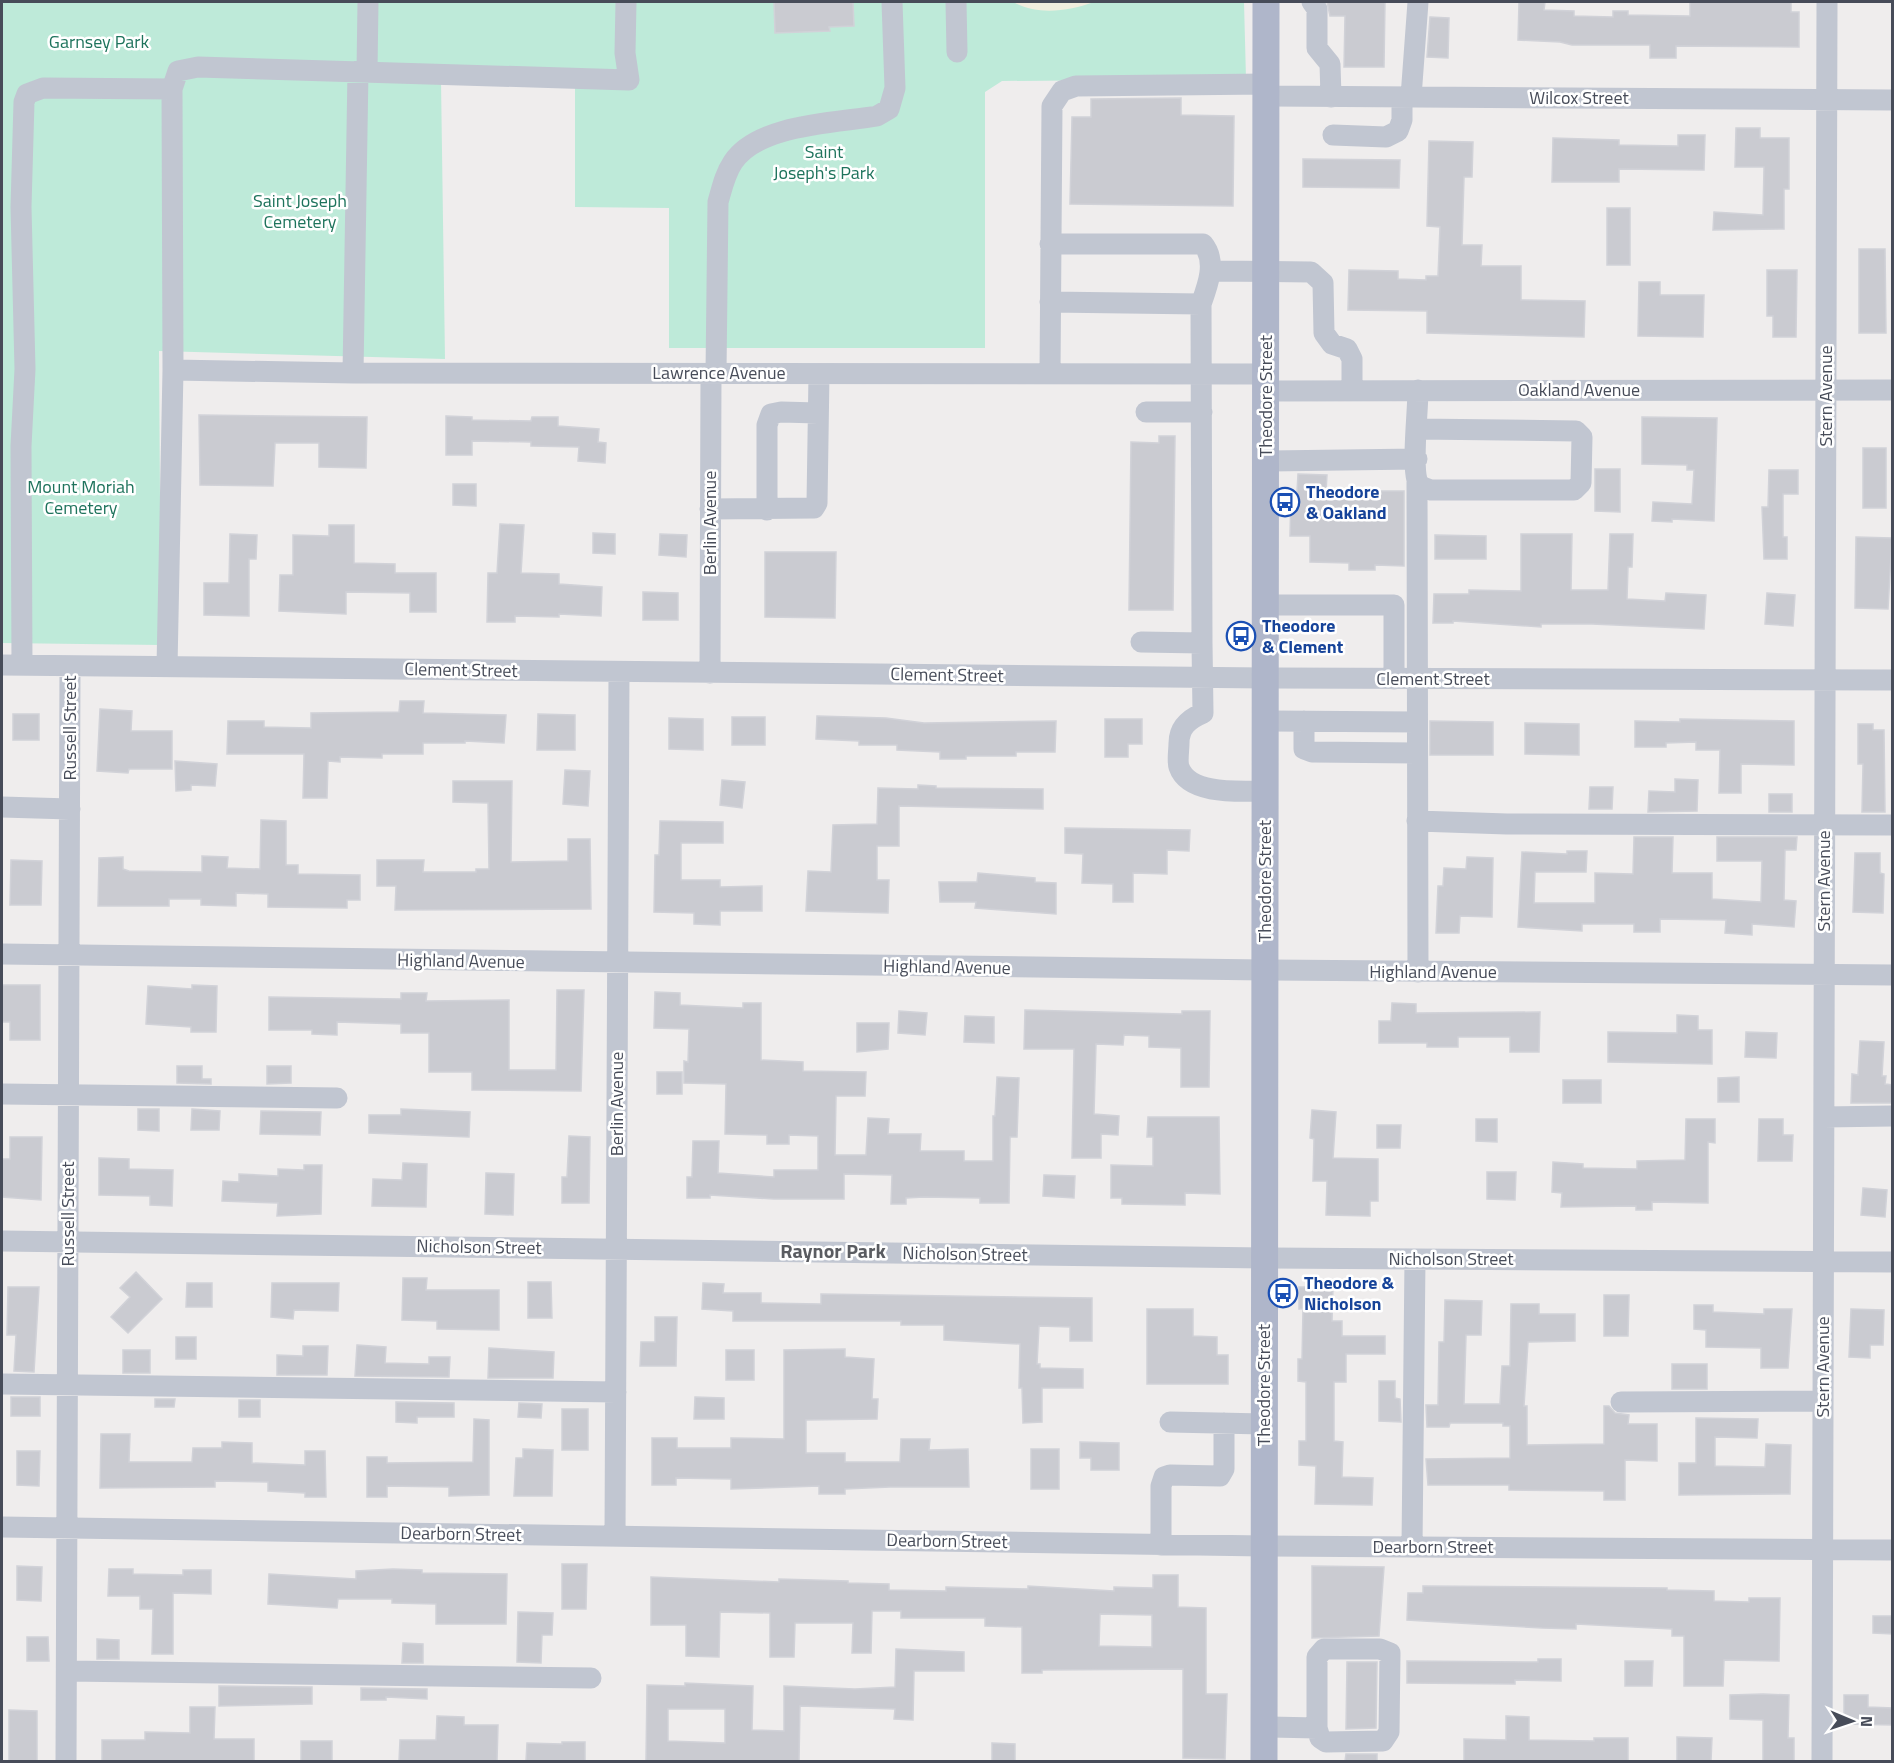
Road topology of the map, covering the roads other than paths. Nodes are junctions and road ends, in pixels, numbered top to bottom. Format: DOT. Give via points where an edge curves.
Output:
graph roads {
  1 [pos="368,2"];
  2 [pos="626,2"];
  3 [pos="892,2"];
  4 [pos="956,2"];
  5 [pos="1266,2"];
  6 [pos="1312,2"];
  7 [pos="1418,2"];
  8 [pos="1827,2"];
  9 [pos="957,52"];
  10 [pos="362,71"];
  11 [pos="172,89"];
  12 [pos="1266,90"];
  13 [pos="1331,97"];
  14 [pos="1407,97"];
  15 [pos="1827,100"];
  16 [pos="1893,100"];
  17 [pos="1333,135"];
  18 [pos="1050,244"];
  19 [pos="1209,261"];
  20 [pos="1266,272"];
  21 [pos="1050,302"];
  22 [pos="1202,304"];
  23 [pos="173,370"];
  24 [pos="353,373"];
  25 [pos="714,373"];
  26 [pos="819,374"];
  27 [pos="1050,374"];
  28 [pos="1202,374"];
  29 [pos="1266,382"];
  30 [pos="1352,390"];
  31 [pos="1418,390"];
  32 [pos="1826,390"];
  33 [pos="1893,390"];
  34 [pos="1146,412"];
  35 [pos="1202,412"];
  36 [pos="818,413"];
  37 [pos="1417,429"];
  38 [pos="1266,461"];
  39 [pos="1417,470"];
  40 [pos="710,509"];
  41 [pos="767,510"];
  42 [pos="1266,605"];
  43 [pos="1141,642"];
  44 [pos="1203,643"];
  45 [pos="12,665"];
  46 [pos="70,666"];
  47 [pos="167,667"];
  48 [pos="619,672"];
  49 [pos="710,673"];
  50 [pos="1203,678"];
  51 [pos="1266,678"];
  52 [pos="1394,679"];
  53 [pos="1416,679"];
  54 [pos="1825,680"];
  55 [pos="1893,680"];
  56 [pos="1265,721"];
  57 [pos="1304,721"];
  58 [pos="1416,722"];
  59 [pos="1416,753"];
  60 [pos="1265,791"];
  61 [pos="2,807"];
  62 [pos="70,809"];
  63 [pos="1417,821"];
  64 [pos="1893,825"];
  65 [pos="1824,827"];
  66 [pos="2,954"];
  67 [pos="69,956"];
  68 [pos="618,963"];
  69 [pos="1265,970"];
  70 [pos="1419,972"];
  71 [pos="1824,975"];
  72 [pos="1893,975"];
  73 [pos="2,1094"];
  74 [pos="69,1095"];
  75 [pos="338,1098"];
  76 [pos="1893,1116"];
  77 [pos="1824,1117"];
  78 [pos="2,1241"];
  79 [pos="68,1242"];
  80 [pos="616,1249"];
  81 [pos="1264,1258"];
  82 [pos="1414,1259"];
  83 [pos="1823,1262"];
  84 [pos="1893,1262"];
  85 [pos="2,1384"];
  86 [pos="68,1384"];
  87 [pos="616,1392"];
  88 [pos="1823,1401"];
  89 [pos="1621,1402"];
  90 [pos="1170,1422"];
  91 [pos="1224,1424"];
  92 [pos="1264,1424"];
  93 [pos="2,1527"];
  94 [pos="67,1527"];
  95 [pos="615,1536"];
  96 [pos="1161,1545"];
  97 [pos="1264,1546"];
  98 [pos="1412,1547"];
  99 [pos="1822,1549"];
  100 [pos="1893,1550"];
  101 [pos="67,1671"];
  102 [pos="591,1678"];
  103 [pos="1264,1727"];
  104 [pos="1317,1728"];
  105 [pos="66,1761"];
  106 [pos="1264,1761"];
  107 [pos="1822,1761"];
  1 -- 10 [label="street"];
  2 -- 10 [label="street" via="629,80"];
  3 -- 25 [label="street, Berlin Avenue" via="895,88 889,109 877,116 789,130 765,138 740,155 724,181 718,202"];
  4 -- 9 [label="street"];
  5 -- 12 [label="main road, Theodore Street"];
  6 -- 13 [label="street" via="1317,9 1317,48 1330,64"];
  7 -- 14 [label="street"];
  8 -- 15 [label="street, Stern Avenue"];
  10 -- 11 [label="street" via="198,67 178,71"];
  10 -- 24 [label="street"];
  11 -- 23 [label="street"];
  11 -- 45 [label="street" via="43,88 27,94 24,102 21,195 25,369"];
  12 -- 13 [label="street, Wilcox Street"];
  12 -- 18 [label="street, Wilcox Street" via="1076,86 1062,92 1052,106"];
  12 -- 20 [label="main road, Theodore Street"];
  13 -- 14 [label="street, Wilcox Street"];
  14 -- 15 [label="street, Wilcox Street"];
  14 -- 17 [label="street" via="1398,131 1386,136"];
  15 -- 16 [label="street, Wilcox Street"];
  15 -- 32 [label="street, Stern Avenue"];
  18 -- 19 [label="street" via="1203,244"];
  18 -- 21 [label="street, Wilcox Street"];
  19 -- 20 [label="street"];
  19 -- 22 [label="street"];
  20 -- 29 [label="main road, Theodore Street"];
  20 -- 30 [label="street" via="1311,272 1323,282 1324,333 1332,344 1347,350 1352,359"];
  21 -- 22 [label="street"];
  21 -- 27 [label="street, Wilcox Street"];
  22 -- 28 [label="street"];
  23 -- 24 [label="street, Lawrence Avenue"];
  23 -- 47 [label="street"];
  24 -- 25 [label="street, Lawrence Avenue"];
  25 -- 26 [label="street, Lawrence Avenue"];
  25 -- 40 [label="street, Berlin Avenue"];
  26 -- 27 [label="street, Lawrence Avenue"];
  26 -- 36 [label="street"];
  27 -- 28 [label="street, Lawrence Avenue"];
  28 -- 29 [label="street, Lawrence Avenue"];
  28 -- 35 [label="street"];
  29 -- 30 [label="street, Oakland Avenue"];
  29 -- 38 [label="main road, Theodore Street"];
  30 -- 31 [label="street, Oakland Avenue"];
  31 -- 32 [label="street, Oakland Avenue"];
  31 -- 37 [label="street"];
  32 -- 33 [label="street, Oakland Avenue"];
  32 -- 54 [label="street, Stern Avenue"];
  34 -- 35 [label="street"];
  35 -- 44 [label="street"];
  36 -- 41 [label="street" via="817,503 805,510"];
  36 -- 41 [label="street" via="771,414 767,425"];
  37 -- 39 [label="street"];
  37 -- 39 [label="street" via="1576,431 1582,437 1581,483 1574,490 1431,490 1423,488"];
  38 -- 39 [label="street"];
  38 -- 42 [label="main road, Theodore Street"];
  39 -- 53 [label="street"];
  40 -- 41 [label="street"];
  40 -- 49 [label="street, Berlin Avenue"];
  42 -- 51 [label="main road, Theodore Street"];
  42 -- 52 [label="street" via="1394,606"];
  43 -- 44 [label="street"];
  44 -- 50 [label="street"];
  45 -- 46 [label="street, Clement Street"];
  46 -- 47 [label="street, Clement Street"];
  46 -- 62 [label="street, Russell Street"];
  47 -- 48 [label="street, Clement Street"];
  48 -- 49 [label="street, Clement Street"];
  48 -- 68 [label="street, Berlin Avenue"];
  49 -- 50 [label="street, Clement Street"];
  50 -- 51 [label="street, Clement Street"];
  50 -- 60 [label="street" via="1203,713 1189,719 1179,735 1179,767 1197,785 1216,790"];
  51 -- 52 [label="street, Clement Street"];
  51 -- 56 [label="main road, Theodore Street"];
  52 -- 53 [label="street, Clement Street"];
  53 -- 54 [label="street, Clement Street"];
  53 -- 58 [label="street"];
  54 -- 55 [label="street, Clement Street"];
  54 -- 65 [label="street, Stern Avenue"];
  56 -- 57 [label="street"];
  56 -- 60 [label="main road, Theodore Street"];
  57 -- 58 [label="street"];
  57 -- 59 [label="street" via="1305,749 1312,752"];
  58 -- 59 [label="street"];
  59 -- 63 [label="street"];
  60 -- 69 [label="main road, Theodore Street"];
  61 -- 62 [label="street"];
  62 -- 67 [label="street, Russell Street"];
  63 -- 65 [label="street" via="1797,823"];
  63 -- 70 [label="street"];
  64 -- 65 [label="street"];
  65 -- 71 [label="street, Stern Avenue"];
  66 -- 67 [label="street, Highland Avenue"];
  67 -- 68 [label="street, Highland Avenue"];
  67 -- 74 [label="street, Russell Street"];
  68 -- 69 [label="street, Highland Avenue"];
  68 -- 80 [label="street, Berlin Avenue"];
  69 -- 70 [label="street, Highland Avenue"];
  69 -- 81 [label="main road, Theodore Street"];
  70 -- 71 [label="street, Highland Avenue"];
  71 -- 72 [label="street, Highland Avenue"];
  71 -- 77 [label="street, Stern Avenue"];
  73 -- 74 [label="street"];
  74 -- 75 [label="street"];
  74 -- 79 [label="street, Russell Street"];
  76 -- 77 [label="street"];
  77 -- 83 [label="street, Stern Avenue"];
  78 -- 79 [label="street, Nicholson Street"];
  79 -- 80 [label="street, Nicholson Street"];
  79 -- 86 [label="street, Russell Street"];
  80 -- 81 [label="street, Nicholson Street"];
  80 -- 87 [label="street, Berlin Avenue"];
  81 -- 82 [label="street, Nicholson Street"];
  81 -- 92 [label="main road, Theodore Street"];
  82 -- 83 [label="street, Nicholson Street"];
  82 -- 98 [label="street"];
  83 -- 84 [label="street, Nicholson Street"];
  83 -- 88 [label="street, Stern Avenue"];
  85 -- 86 [label="street"];
  86 -- 87 [label="street"];
  86 -- 94 [label="street, Russell Street"];
  87 -- 95 [label="street, Berlin Avenue"];
  88 -- 89 [label="street"];
  88 -- 99 [label="street, Stern Avenue"];
  90 -- 91 [label="street"];
  91 -- 92 [label="street"];
  91 -- 96 [label="street" via="1224,1469 1220,1476 1164,1477"];
  92 -- 97 [label="main road, Theodore Street"];
  93 -- 94 [label="street, Dearborn Street"];
  94 -- 95 [label="street, Dearborn Street"];
  94 -- 101 [label="street, Russell Street"];
  95 -- 96 [label="street, Dearborn Street"];
  96 -- 97 [label="street, Dearborn Street"];
  97 -- 98 [label="street, Dearborn Street"];
  97 -- 103 [label="main road, Theodore Street"];
  98 -- 99 [label="street, Dearborn Street"];
  99 -- 100 [label="street, Dearborn Street"];
  99 -- 107 [label="street, Stern Avenue"];
  101 -- 102 [label="street"];
  101 -- 105 [label="street, Russell Street"];
  103 -- 104 [label="street"];
  103 -- 106 [label="main road, Theodore Street"];
  104 -- 104 [label="street" via="1317,1657 1324,1649 1380,1649 1390,1653 1389,1732 1383,1741 1326,1742"];
}
